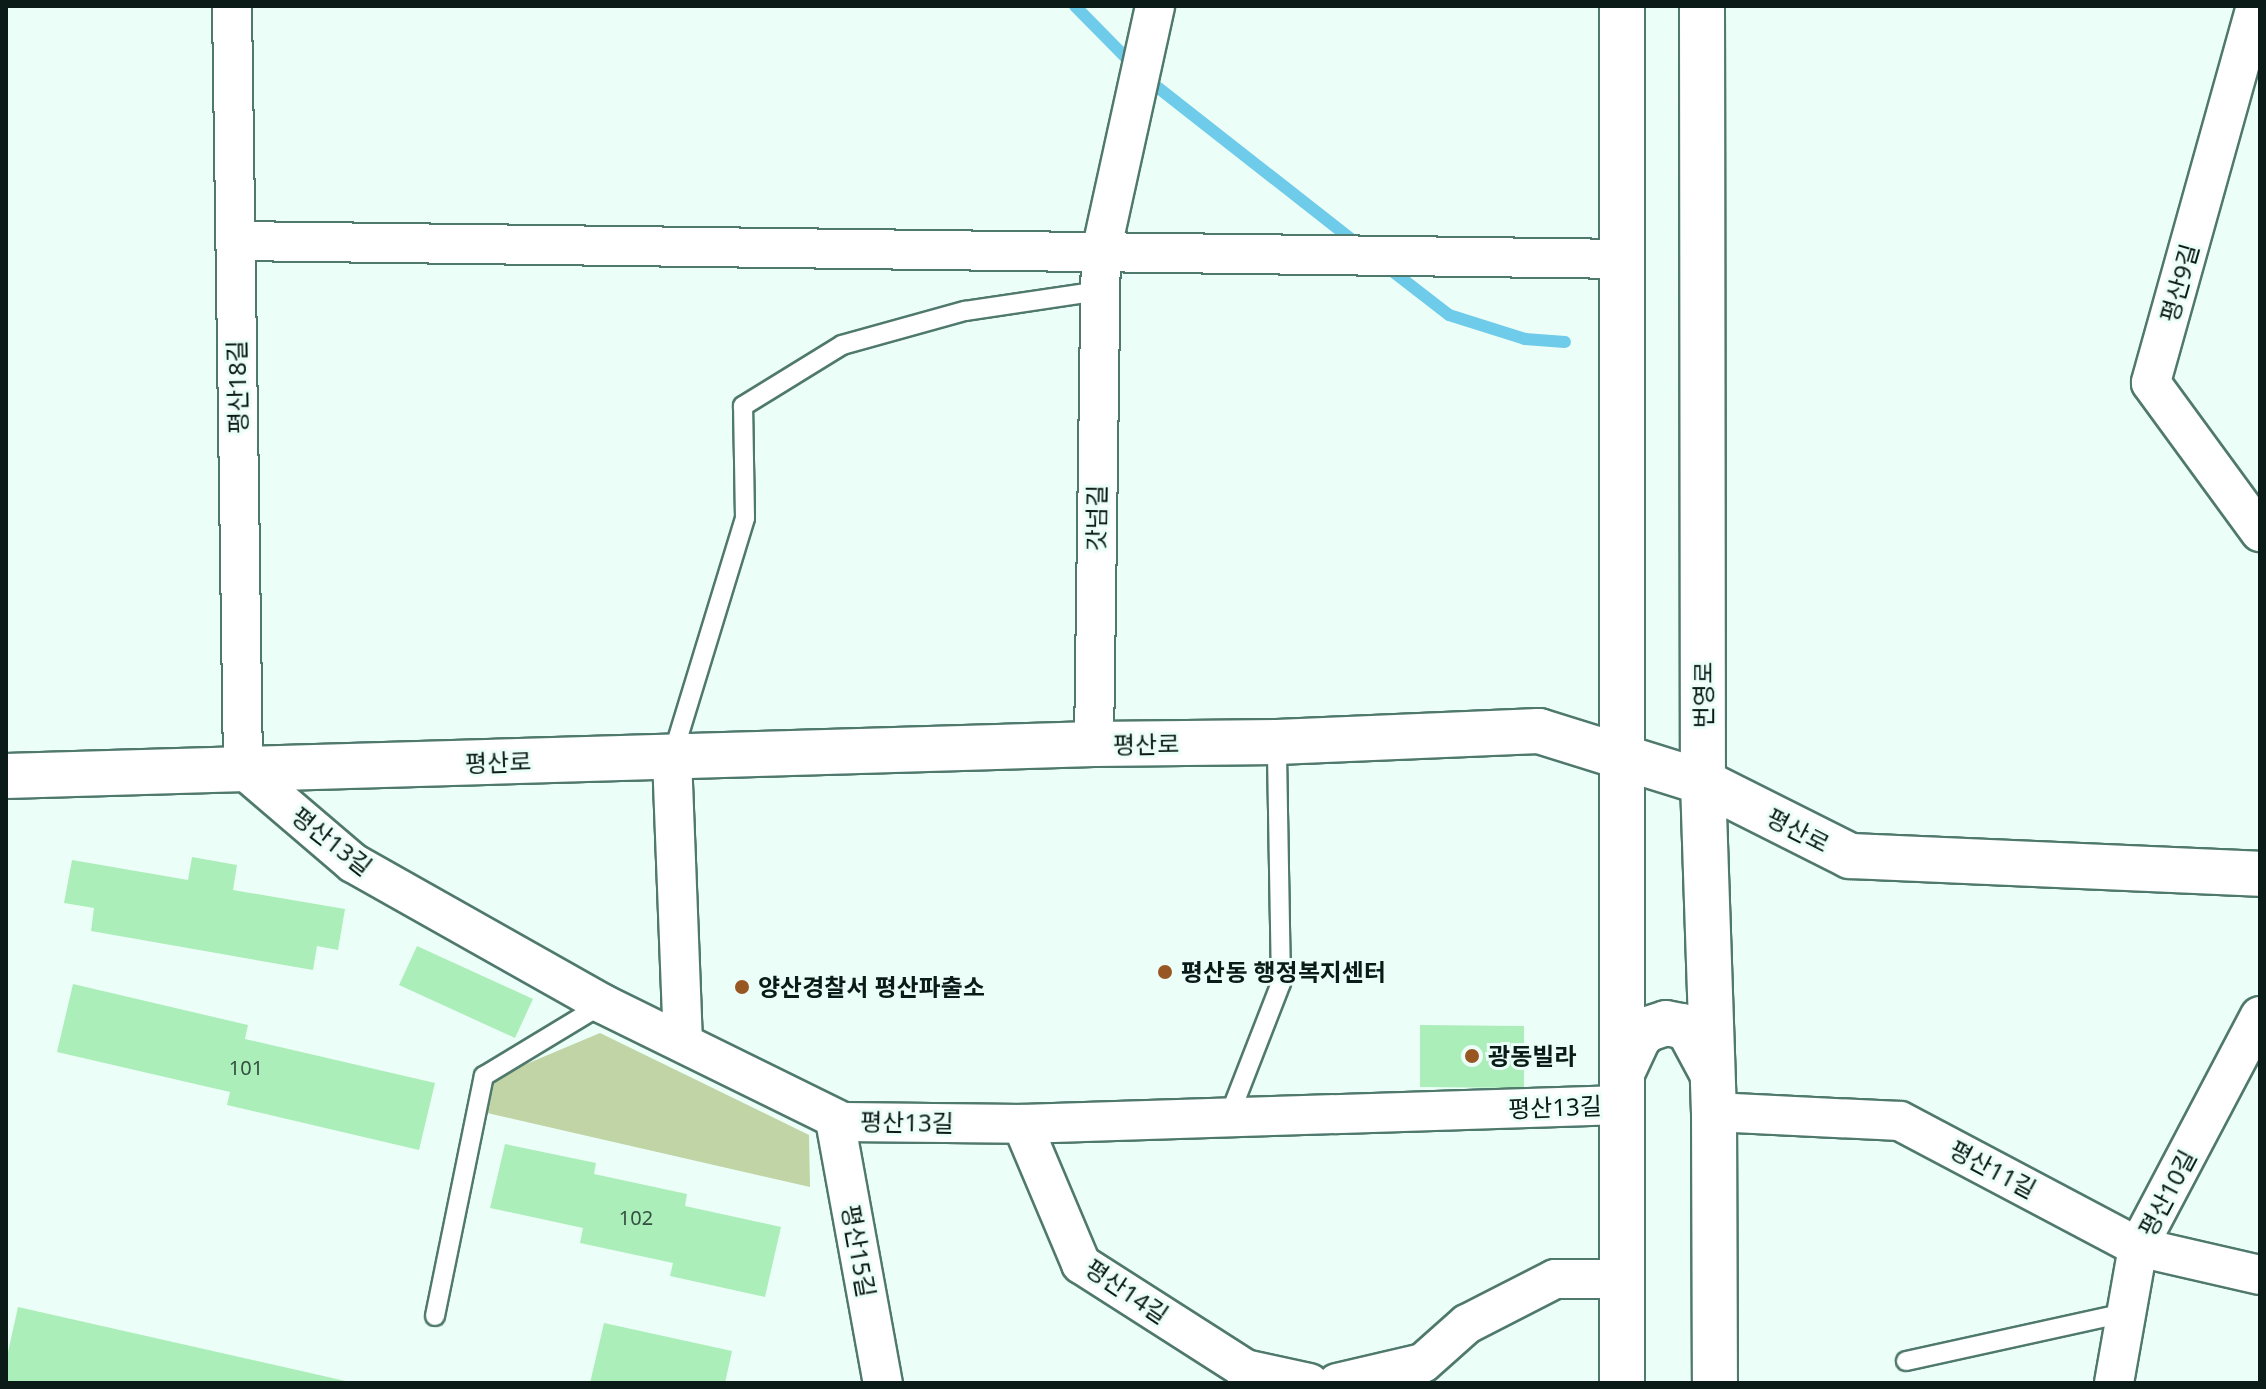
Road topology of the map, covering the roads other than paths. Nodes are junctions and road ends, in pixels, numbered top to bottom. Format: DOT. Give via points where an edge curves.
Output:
graph roads {
  1 [pos="232,6"];
  2 [pos="1622,6"];
  3 [pos="1702,6"];
  4 [pos="2256,6"];
  5 [pos="1151,24"];
  6 [pos="235,241"];
  7 [pos="1101,252"];
  8 [pos="1622,259"];
  9 [pos="1099,291"];
  10 [pos="2260,532"];
  11 [pos="1277,742"];
  12 [pos="1094,744"];
  13 [pos="1621,756"];
  14 [pos="672,757"];
  15 [pos="243,769"];
  16 [pos="6,776"];
  17 [pos="1703,782"];
  18 [pos="2260,874"];
  19 [pos="603,1004"];
  20 [pos="2260,1016"];
  21 [pos="683,1042"];
  22 [pos="1622,1089"];
  23 [pos="1713,1091"];
  24 [pos="1228,1119"];
  25 [pos="835,1120"];
  26 [pos="1022,1124"];
  27 [pos="2138,1247"];
  28 [pos="2260,1275"];
  29 [pos="1622,1279"];
  30 [pos="2125,1313"];
  31 [pos="435,1316"];
  32 [pos="1906,1361"];
  33 [pos="1247,1376"];
  34 [pos="883,1383"];
  35 [pos="1309,1383"];
  36 [pos="1337,1383"];
  37 [pos="1622,1383"];
  38 [pos="1715,1383"];
  39 [pos="2114,1383"];
  1 -- 6 [label="street, 평산18길"];
  2 -- 8 [label="main road"];
  3 -- 17 [label="main road, 번영로"];
  4 -- 10 [label="street, 평산9길" via="2151,383"];
  5 -- 7 [label="street, 갓넘길"];
  6 -- 7 [label="street"];
  6 -- 15 [label="street, 평산18길"];
  7 -- 8 [label="street"];
  7 -- 9 [label="street, 갓넘길"];
  8 -- 13 [label="main road"];
  9 -- 12 [label="street, 갓넘길"];
  9 -- 14 [label="lane" via="965,311 842,345 743,406 745,518"];
  11 -- 12 [label="main road, 평산로"];
  11 -- 13 [label="main road, 평산로" via="1539,731"];
  11 -- 24 [label="lane" via="1281,983"];
  12 -- 14 [label="main road, 평산로"];
  13 -- 17 [label="main road, 평산로"];
  13 -- 22 [label="main road"];
  14 -- 15 [label="main road, 평산로"];
  14 -- 21 [label="street"];
  15 -- 16 [label="main road, 평산로"];
  15 -- 19 [label="street, 평산13길" via="353,863"];
  17 -- 18 [label="main road, 평산로" via="1850,856"];
  17 -- 23 [label="main road, 번영로"];
  19 -- 21 [label="street, 평산13길"];
  19 -- 31 [label="lane" via="484,1076"];
  20 -- 27 [label="street, 평산10길"];
  21 -- 25 [label="street, 평산13길"];
  22 -- 23 [label="main road" via="1639,1037 1666,1023 1690,1032"];
  22 -- 24 [label="street, 평산13길"];
  22 -- 29 [label="main road"];
  23 -- 27 [label="street, 평산11길" via="1900,1121"];
  23 -- 38 [label="main road, 번영로"];
  24 -- 26 [label="street, 평산13길"];
  25 -- 26 [label="street, 평산13길"];
  25 -- 34 [label="street, 평산15길"];
  26 -- 33 [label="street, 평산14길" via="1081,1264"];
  27 -- 28 [label="street, 평산11길"];
  27 -- 30 [label="street, 평산10길"];
  29 -- 36 [label="street" via="1555,1279 1467,1324 1423,1363"];
  29 -- 37 [label="main road"];
  30 -- 32 [label="lane"];
  30 -- 39 [label="street, 평산10길"];
  33 -- 35 [label="street"];
}
